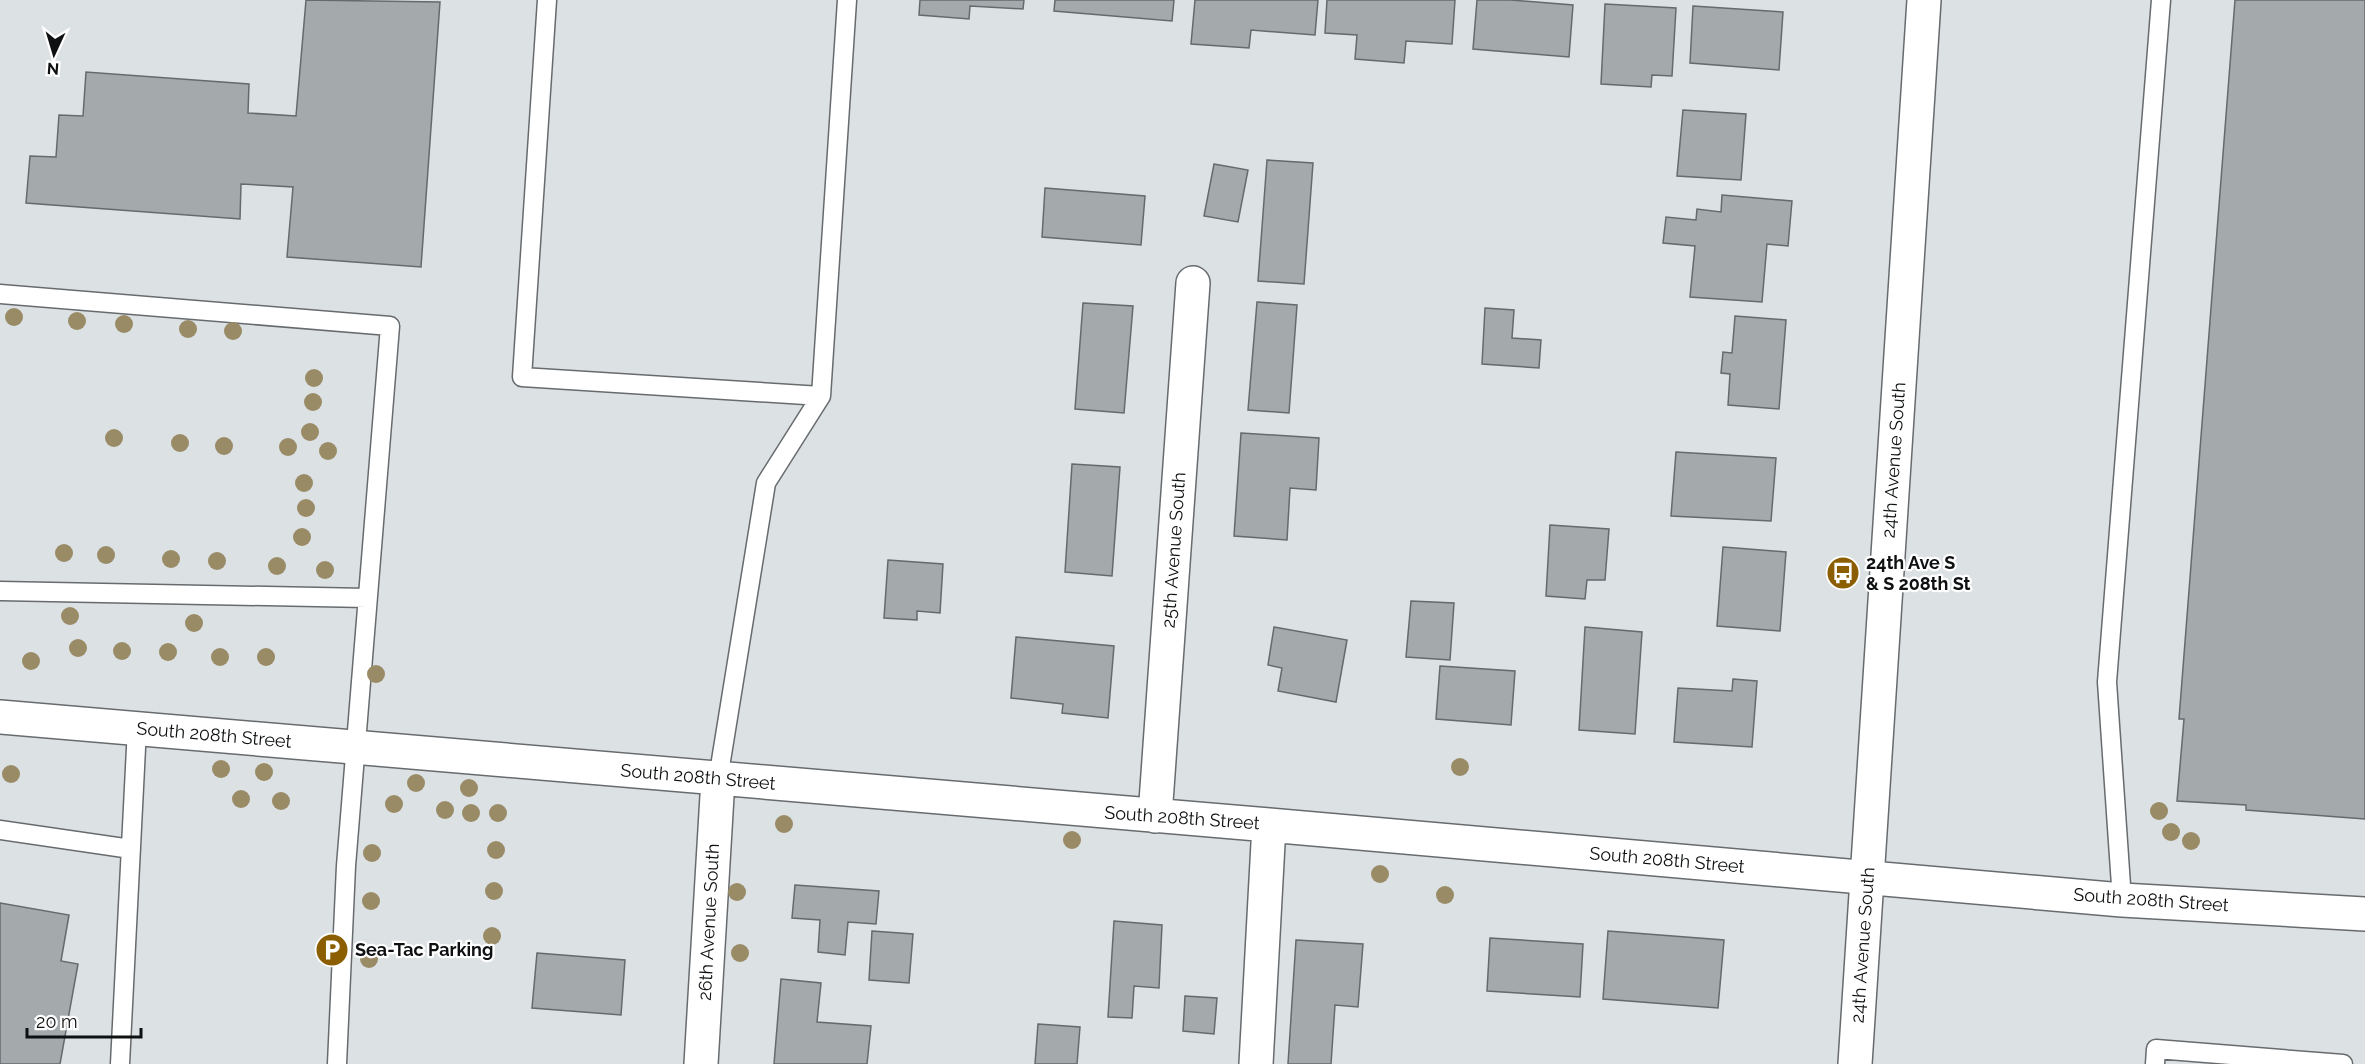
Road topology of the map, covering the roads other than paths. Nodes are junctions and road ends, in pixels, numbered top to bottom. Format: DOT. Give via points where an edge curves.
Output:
graph roads {
  1 [pos="547,0"];
  2 [pos="847,0"];
  3 [pos="1924,0"];
  4 [pos="2161,0"];
  5 [pos="1193,283"];
  6 [pos="0,294"];
  7 [pos="821,396"];
  8 [pos="0,591"];
  9 [pos="367,598"];
  10 [pos="0,717"];
  11 [pos="137,728"];
  12 [pos="355,747"];
  13 [pos="718,779"];
  14 [pos="1155,816"];
  15 [pos="1269,825"];
  16 [pos="0,830"];
  17 [pos="131,849"];
  18 [pos="1867,878"];
  19 [pos="2122,900"];
  20 [pos="2365,914"];
  21 [pos="120,1064"];
  22 [pos="337,1064"];
  23 [pos="701,1064"];
  24 [pos="1256,1064"];
  25 [pos="1856,1064"];
  26 [pos="2155,1064"];
  27 [pos="2343,1064"];
  1 -- 7 [label="lane" via="522,377"];
  2 -- 7 [label="lane"];
  3 -- 18 [label="street, 24th Avenue South"];
  4 -- 19 [label="lane" via="2107,682"];
  5 -- 14 [label="street, 25th Avenue South"];
  6 -- 9 [label="lane" via="390,326"];
  7 -- 13 [label="lane" via="765,483"];
  8 -- 9 [label="lane"];
  9 -- 12 [label="lane"];
  10 -- 11 [label="street, South 208th Street"];
  11 -- 12 [label="street, South 208th Street"];
  11 -- 17 [label="lane"];
  12 -- 13 [label="street, South 208th Street"];
  12 -- 22 [label="lane"];
  13 -- 14 [label="street, South 208th Street"];
  13 -- 23 [label="street, 26th Avenue South"];
  14 -- 15 [label="street, South 208th Street"];
  15 -- 18 [label="street, South 208th Street"];
  15 -- 24 [label="street"];
  16 -- 17 [label="lane"];
  17 -- 21 [label="lane"];
  18 -- 19 [label="street, South 208th Street"];
  18 -- 25 [label="street, 24th Avenue South"];
  19 -- 20 [label="street, South 208th Street"];
  26 -- 27 [label="lane" via="2156,1049"];
}
